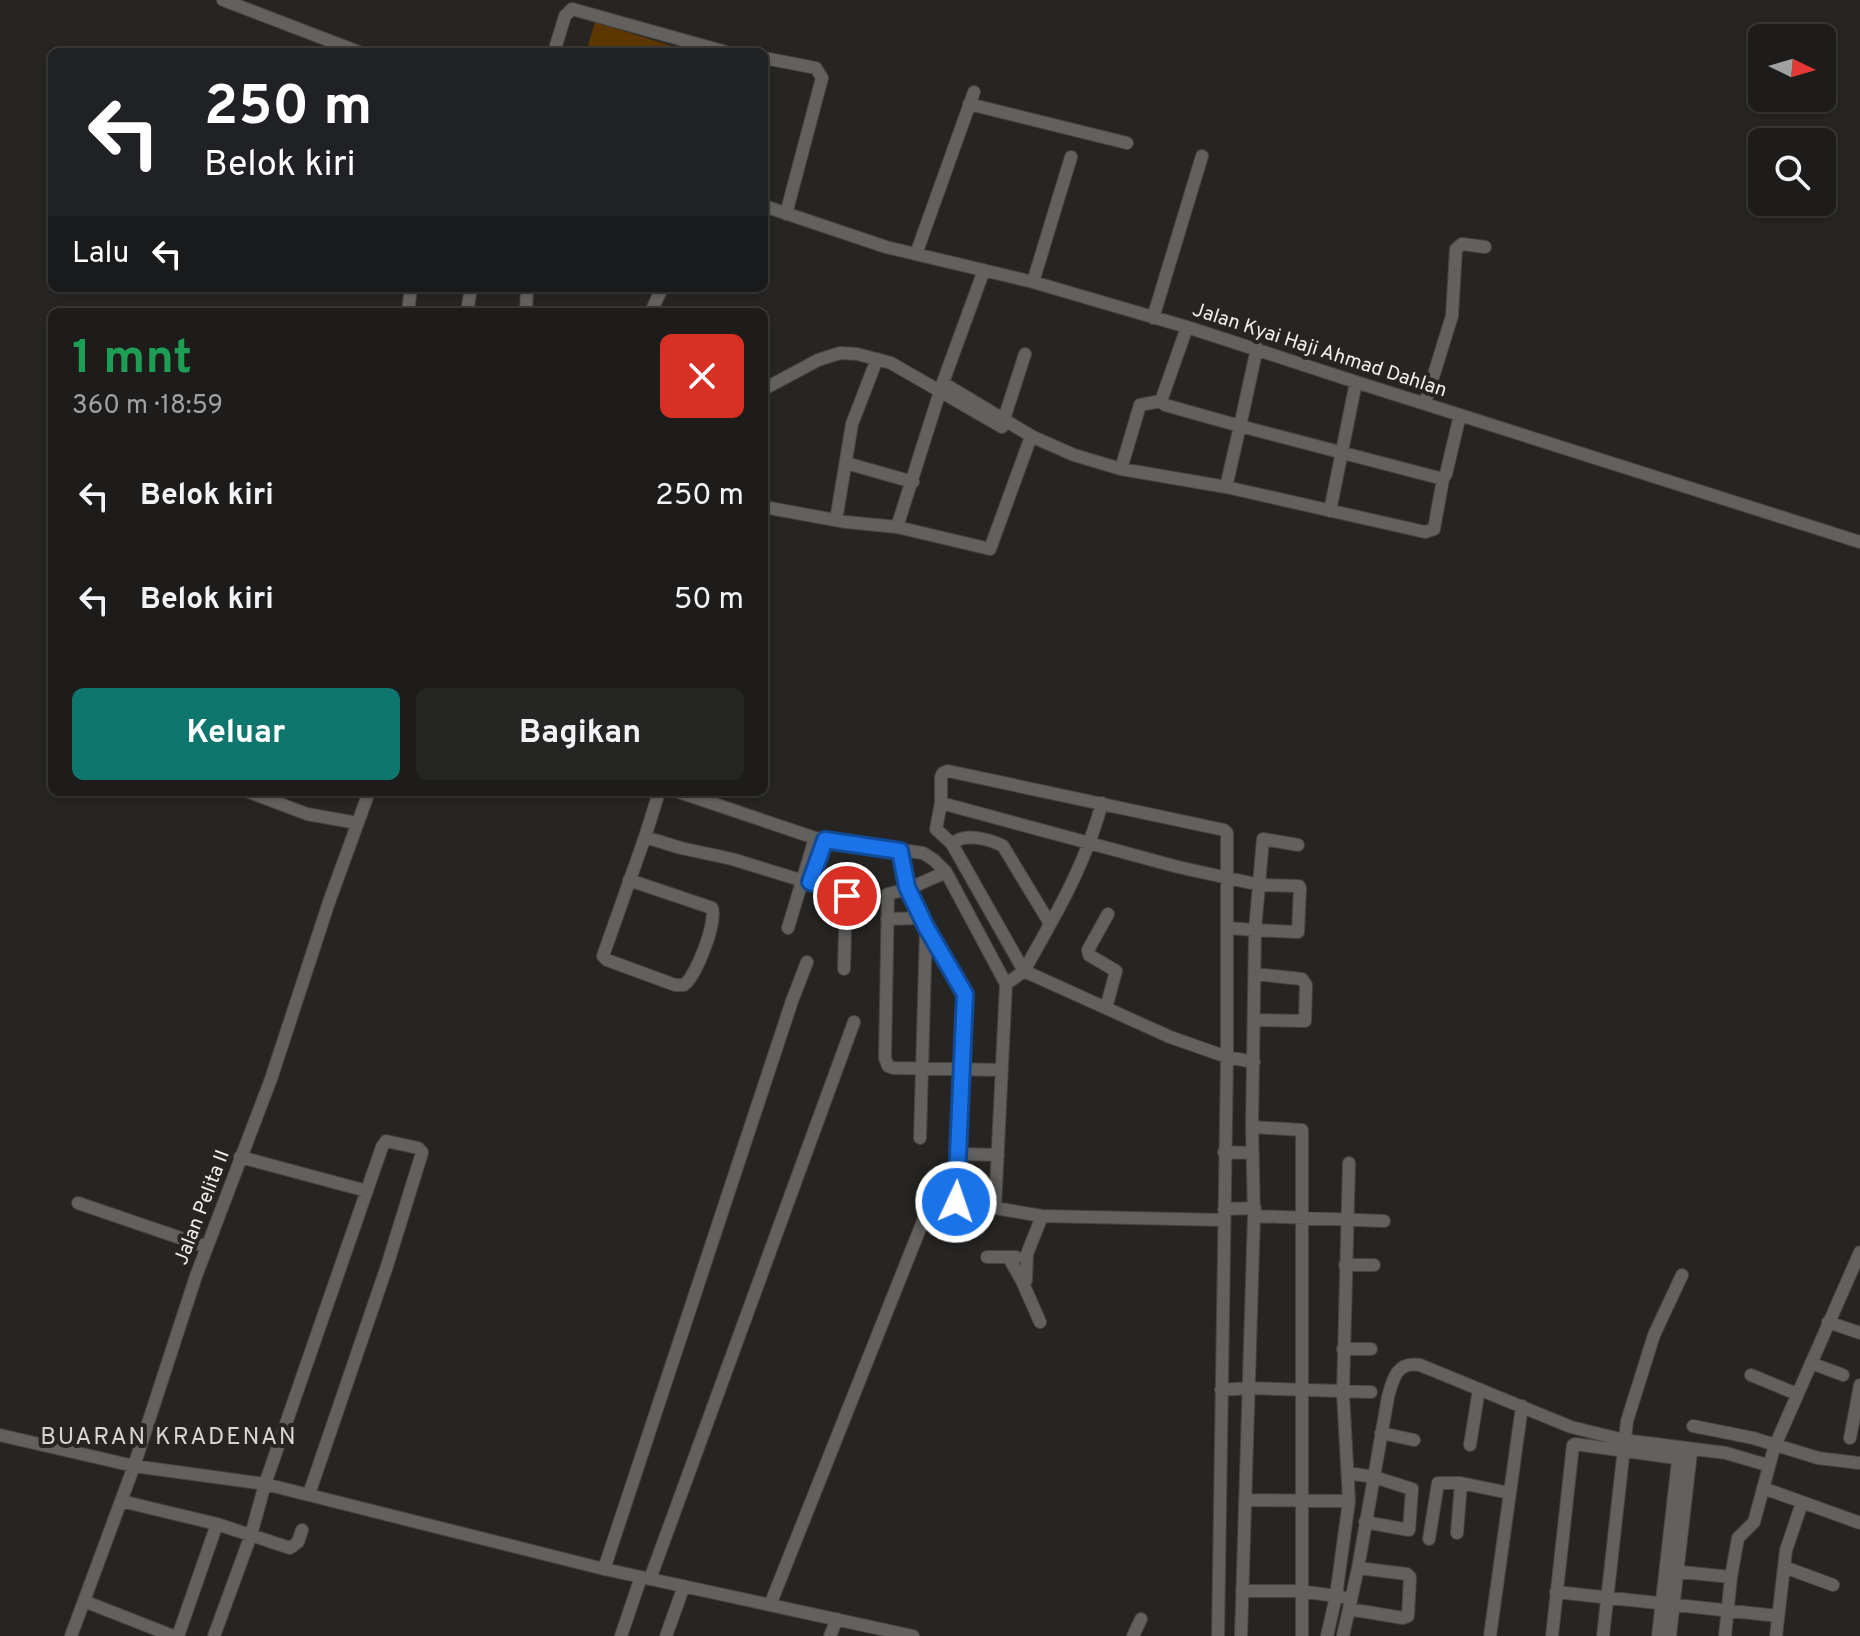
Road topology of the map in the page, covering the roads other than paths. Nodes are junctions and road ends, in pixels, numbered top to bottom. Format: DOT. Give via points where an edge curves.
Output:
graph roads {
  1 [pos="223,0"];
  2 [pos="349,48"];
  3 [pos="555,48"];
  4 [pos="712,48"];
  5 [pos="768,60"];
  6 [pos="1127,143"];
  7 [pos="1202,156"];
  8 [pos="1071,157"];
  9 [pos="768,207"];
  10 [pos="786,214"];
  11 [pos="1485,247"];
  12 [pos="916,254"];
  13 [pos="981,278"];
  14 [pos="1033,282"];
  15 [pos="1153,318"];
  16 [pos="1185,332"];
  17 [pos="1025,354"];
  18 [pos="1256,354"];
  19 [pos="877,359"];
  20 [pos="768,387"];
  21 [pos="1355,387"];
  22 [pos="942,388"];
  23 [pos="1161,401"];
  24 [pos="1425,403"];
  25 [pos="1460,415"];
  26 [pos="1004,419"];
  27 [pos="1240,426"];
  28 [pos="1031,440"];
  29 [pos="1342,451"];
  30 [pos="846,463"];
  31 [pos="1121,469"];
  32 [pos="1443,479"];
  33 [pos="913,482"];
  34 [pos="1226,487"];
  35 [pos="768,508"];
  36 [pos="1330,511"];
  37 [pos="836,520"];
  38 [pos="897,527"];
  39 [pos="1860,542"];
  40 [pos="260,796"];
  41 [pos="367,796"];
  42 [pos="658,796"];
  43 [pos="691,796"];
  44 [pos="941,803"];
  45 [pos="1102,803"];
  46 [pos="357,823"];
  47 [pos="645,837"];
  48 [pos="820,839"];
  49 [pos="1091,843"];
  50 [pos="952,844"];
  51 [pos="1298,845"];
  52 [pos="900,851"];
  53 [pos="946,872"];
  54 [pos="1228,878"];
  55 [pos="629,880"];
  56 [pos="806,881"];
  57 [pos="1260,885"];
  58 [pos="908,889"];
  59 [pos="1108,914"];
  60 [pos="887,919"];
  61 [pos="924,922"];
  62 [pos="1049,926"];
  63 [pos="1228,928"];
  64 [pos="1255,930"];
  65 [pos="789,932"];
  66 [pos="807,962"];
  67 [pos="844,969"];
  68 [pos="926,969"];
  69 [pos="952,971"];
  70 [pos="1255,974"];
  71 [pos="1016,978"];
  72 [pos="1106,1008"];
  73 [pos="1256,1020"];
  74 [pos="854,1022"];
  75 [pos="1227,1057"];
  76 [pos="1254,1062"];
  77 [pos="963,1068"];
  78 [pos="922,1069"];
  79 [pos="1002,1070"];
  80 [pos="1252,1127"];
  81 [pos="920,1138"];
  82 [pos="1224,1152"];
  83 [pos="1253,1153"];
  84 [pos="959,1154"];
  85 [pos="998,1155"];
  86 [pos="240,1157"];
  87 [pos="1349,1163"];
  88 [pos="367,1191"];
  89 [pos="78,1203"];
  90 [pos="929,1206"];
  91 [pos="995,1208"];
  92 [pos="1254,1212"];
  93 [pos="1224,1214"];
  94 [pos="1042,1216"];
  95 [pos="1302,1218"];
  96 [pos="1346,1220"];
  97 [pos="1384,1221"];
  98 [pos="207,1247"];
  99 [pos="1860,1252"];
  100 [pos="1027,1254"];
  101 [pos="987,1257"];
  102 [pos="1009,1258"];
  103 [pos="1345,1265"];
  104 [pos="1374,1265"];
  105 [pos="1682,1275"];
  106 [pos="1022,1281"];
  107 [pos="1040,1322"];
  108 [pos="1828,1322"];
  109 [pos="1860,1333"];
  110 [pos="1343,1349"];
  111 [pos="1371,1349"];
  112 [pos="1811,1363"];
  113 [pos="1751,1375"];
  114 [pos="1843,1375"];
  115 [pos="1860,1385"];
  116 [pos="1248,1388"];
  117 [pos="1479,1389"];
  118 [pos="1221,1390"];
  119 [pos="1301,1390"];
  120 [pos="1371,1392"];
  121 [pos="1343,1393"];
  122 [pos="1797,1394"];
  123 [pos="1522,1406"];
  124 [pos="1693,1426"];
  125 [pos="1381,1433"];
  126 [pos="0,1435"];
  127 [pos="1850,1438"];
  128 [pos="1414,1440"];
  129 [pos="1624,1442"];
  130 [pos="1470,1445"];
  131 [pos="1685,1453"];
  132 [pos="1771,1454"];
  133 [pos="1860,1463"];
  134 [pos="134,1466"];
  135 [pos="1348,1473"];
  136 [pos="1371,1476"];
  137 [pos="1461,1483"];
  138 [pos="265,1484"];
  139 [pos="1763,1488"];
  140 [pos="1509,1493"];
  141 [pos="309,1494"];
  142 [pos="1301,1499"];
  143 [pos="1245,1500"];
  144 [pos="121,1501"];
  145 [pos="1349,1501"];
  146 [pos="1802,1503"];
  147 [pos="1365,1522"];
  148 [pos="1860,1523"];
  149 [pos="217,1524"];
  150 [pos="302,1530"];
  151 [pos="1457,1533"];
  152 [pos="251,1535"];
  153 [pos="1218,1538"];
  154 [pos="1429,1539"];
  155 [pos="1243,1540"];
  156 [pos="1784,1567"];
  157 [pos="1358,1568"];
  158 [pos="604,1569"];
  159 [pos="1671,1570"];
  160 [pos="1731,1577"];
  161 [pos="646,1578"];
  162 [pos="1833,1585"];
  163 [pos="684,1586"];
  164 [pos="1242,1591"];
  165 [pos="1301,1591"];
  166 [pos="1556,1592"];
  167 [pos="1608,1597"];
  168 [pos="1345,1600"];
  169 [pos="84,1601"];
  170 [pos="770,1605"];
  171 [pos="1667,1606"];
  172 [pos="1728,1612"];
  173 [pos="1778,1616"];
  174 [pos="837,1619"];
  175 [pos="1141,1619"];
  176 [pos="857,1630"];
  177 [pos="71,1636"];
  178 [pos="176,1636"];
  179 [pos="214,1636"];
  180 [pos="621,1636"];
  181 [pos="666,1636"];
  182 [pos="830,1636"];
  183 [pos="913,1636"];
  184 [pos="1133,1636"];
  185 [pos="1218,1636"];
  186 [pos="1241,1636"];
  187 [pos="1302,1636"];
  188 [pos="1327,1636"];
  189 [pos="1343,1636"];
  190 [pos="1490,1636"];
  191 [pos="1552,1636"];
  192 [pos="1603,1636"];
  193 [pos="1658,1636"];
  194 [pos="1670,1636"];
  195 [pos="1725,1636"];
  196 [pos="1776,1636"];
  1 -- 2 [label="street"];
  3 -- 4 [label="street" via="572,9"];
  5 -- 10 [label="street" via="816,68 822,78"];
  6 -- 12 [label="street" via="971,98"];
  7 -- 15 [label="street"];
  8 -- 14 [label="street"];
  9 -- 10 [label="street, Jalan Kyai Haji Ahmad Dahlan"];
  10 -- 12 [label="street, Jalan Kyai Haji Ahmad Dahlan"];
  11 -- 24 [label="street" via="1462,244 1456,249 1452,316"];
  12 -- 13 [label="street, Jalan Kyai Haji Ahmad Dahlan"];
  13 -- 14 [label="street, Jalan Kyai Haji Ahmad Dahlan"];
  13 -- 22 [label="street"];
  14 -- 15 [label="street, Jalan Kyai Haji Ahmad Dahlan"];
  15 -- 16 [label="street, Jalan Kyai Haji Ahmad Dahlan"];
  16 -- 18 [label="street, Jalan Kyai Haji Ahmad Dahlan"];
  16 -- 23 [label="street"];
  17 -- 26 [label="street"];
  18 -- 21 [label="street, Jalan Kyai Haji Ahmad Dahlan"];
  18 -- 27 [label="street"];
  19 -- 20 [label="street" via="834,355"];
  19 -- 22 [label="street"];
  19 -- 30 [label="street" via="852,424"];
  21 -- 24 [label="street, Jalan Kyai Haji Ahmad Dahlan"];
  21 -- 29 [label="street"];
  22 -- 26 [label="street"];
  22 -- 28 [label="street"];
  22 -- 33 [label="street"];
  23 -- 27 [label="street"];
  23 -- 31 [label="street" via="1138,409"];
  24 -- 25 [label="street, Jalan Kyai Haji Ahmad Dahlan"];
  25 -- 32 [label="street"];
  25 -- 39 [label="street, Jalan Kyai Haji Ahmad Dahlan"];
  26 -- 28 [label="street"];
  27 -- 29 [label="street"];
  27 -- 34 [label="street"];
  28 -- 31 [label="street"];
  28 -- 38 [label="street" via="992,548"];
  29 -- 32 [label="street"];
  29 -- 36 [label="street"];
  30 -- 33 [label="street"];
  30 -- 37 [label="street"];
  31 -- 34 [label="street"];
  32 -- 36 [label="street" via="1431,532"];
  33 -- 38 [label="street"];
  34 -- 36 [label="street"];
  35 -- 37 [label="street"];
  37 -- 38 [label="street"];
  40 -- 46 [label="street" via="307,814"];
  41 -- 46 [label="street, Jalan Pelita II"];
  42 -- 47 [label="street"];
  43 -- 48 [label="street"];
  44 -- 45 [label="street" via="945,771"];
  44 -- 49 [label="street"];
  44 -- 50 [label="street" via="936,829"];
  45 -- 49 [label="street"];
  45 -- 54 [label="street" via="1224,830"];
  46 -- 86 [label="street, Jalan Pelita II"];
  47 -- 55 [label="street"];
  47 -- 56 [label="street"];
  48 -- 52 [label="street"];
  48 -- 56 [label="street"];
  49 -- 54 [label="street"];
  49 -- 62 [label="street"];
  50 -- 62 [label="street" via="970,837 1003,846"];
  50 -- 71 [label="street"];
  51 -- 57 [label="street" via="1263,839"];
  52 -- 53 [label="street" via="923,853"];
  52 -- 58 [label="street"];
  53 -- 58 [label="street"];
  53 -- 71 [label="street"];
  54 -- 57 [label="street"];
  54 -- 63 [label="street"];
  55 -- 55 [label="street" via="604,958 684,985 694,975 714,919 712,908"];
  56 -- 65 [label="street"];
  56 -- 67 [label="street" via="846,894"];
  57 -- 64 [label="street"];
  57 -- 64 [label="street" via="1299,886 1299,929"];
  58 -- 60 [label="street" via="888,894"];
  58 -- 61 [label="street"];
  59 -- 72 [label="street" via="1088,950 1116,971"];
  60 -- 61 [label="street"];
  60 -- 78 [label="street" via="885,1058 894,1068"];
  61 -- 68 [label="street"];
  61 -- 69 [label="street"];
  62 -- 71 [label="street"];
  63 -- 64 [label="street"];
  63 -- 75 [label="street"];
  64 -- 70 [label="street"];
  66 -- 158 [label="street"];
  68 -- 69 [label="street"];
  68 -- 78 [label="street"];
  69 -- 77 [label="street" via="965,994"];
  70 -- 73 [label="street"];
  70 -- 73 [label="street" via="1302,979 1306,985 1305,1021"];
  71 -- 72 [label="street"];
  71 -- 79 [label="street"];
  72 -- 75 [label="street"];
  73 -- 76 [label="street"];
  74 -- 161 [label="street"];
  75 -- 76 [label="street"];
  75 -- 82 [label="street"];
  76 -- 80 [label="street"];
  77 -- 78 [label="street"];
  77 -- 79 [label="street"];
  77 -- 84 [label="street"];
  78 -- 81 [label="street"];
  79 -- 85 [label="street"];
  80 -- 83 [label="street"];
  80 -- 95 [label="street" via="1302,1130"];
  82 -- 83 [label="street"];
  82 -- 93 [label="street"];
  83 -- 92 [label="street"];
  84 -- 85 [label="street"];
  84 -- 91 [label="street" via="956,1202"];
  85 -- 91 [label="street"];
  86 -- 88 [label="street"];
  86 -- 98 [label="street, Jalan Pelita II"];
  87 -- 96 [label="street"];
  88 -- 138 [label="street"];
  88 -- 141 [label="street" via="384,1143 421,1150"];
  89 -- 98 [label="street"];
  90 -- 170 [label="street"];
  91 -- 94 [label="street"];
  92 -- 93 [label="street"];
  92 -- 95 [label="street"];
  92 -- 116 [label="street"];
  93 -- 94 [label="street"];
  93 -- 118 [label="street"];
  94 -- 100 [label="street"];
  95 -- 96 [label="street"];
  95 -- 119 [label="street"];
  96 -- 97 [label="street"];
  96 -- 103 [label="street"];
  98 -- 134 [label="street, Jalan Pelita II"];
  99 -- 108 [label="street"];
  100 -- 102 [label="street"];
  100 -- 106 [label="street" via="1027,1277"];
  101 -- 102 [label="street"];
  102 -- 106 [label="street"];
  103 -- 104 [label="street"];
  103 -- 110 [label="street"];
  105 -- 129 [label="street" via="1654,1335"];
  106 -- 107 [label="street"];
  108 -- 109 [label="street"];
  108 -- 112 [label="street"];
  110 -- 111 [label="street"];
  110 -- 121 [label="street"];
  112 -- 114 [label="street"];
  112 -- 122 [label="street"];
  113 -- 122 [label="street"];
  115 -- 127 [label="street"];
  116 -- 118 [label="street"];
  116 -- 119 [label="street"];
  116 -- 143 [label="street"];
  117 -- 123 [label="street"];
  117 -- 125 [label="street" via="1420,1365 1402,1365 1392,1382"];
  117 -- 130 [label="street"];
  118 -- 153 [label="street"];
  119 -- 121 [label="street"];
  119 -- 142 [label="street"];
  120 -- 121 [label="street"];
  121 -- 135 [label="street"];
  122 -- 132 [label="street"];
  123 -- 129 [label="street"];
  123 -- 140 [label="street"];
  124 -- 132 [label="street"];
  125 -- 128 [label="street"];
  125 -- 136 [label="street"];
  126 -- 134 [label="street"];
  129 -- 131 [label="street"];
  129 -- 166 [label="street" via="1573,1445"];
  129 -- 167 [label="street"];
  131 -- 132 [label="street"];
  131 -- 159 [label="street"];
  132 -- 133 [label="street"];
  132 -- 139 [label="street"];
  134 -- 138 [label="street"];
  134 -- 144 [label="street, Jalan Pelita II"];
  135 -- 136 [label="street"];
  135 -- 145 [label="street"];
  136 -- 147 [label="street"];
  136 -- 147 [label="street" via="1412,1489 1410,1527 1405,1531"];
  137 -- 140 [label="street"];
  137 -- 151 [label="street"];
  137 -- 154 [label="street" via="1436,1486"];
  138 -- 141 [label="street"];
  138 -- 152 [label="street"];
  139 -- 146 [label="street"];
  139 -- 160 [label="street" via="1754,1522 1738,1538"];
  140 -- 190 [label="street"];
  141 -- 158 [label="street"];
  142 -- 143 [label="street"];
  142 -- 145 [label="street"];
  142 -- 165 [label="street"];
  143 -- 155 [label="street"];
  144 -- 149 [label="street"];
  144 -- 169 [label="street, Jalan Pelita II"];
  145 -- 168 [label="street"];
  146 -- 148 [label="street"];
  146 -- 156 [label="street"];
  147 -- 157 [label="street"];
  149 -- 152 [label="street"];
  149 -- 178 [label="street"];
  150 -- 152 [label="street" via="290,1548"];
  152 -- 179 [label="street"];
  153 -- 155 [label="street"];
  153 -- 185 [label="street"];
  155 -- 164 [label="street"];
  156 -- 162 [label="street"];
  156 -- 173 [label="street"];
  157 -- 168 [label="street"];
  157 -- 168 [label="street" via="1407,1574 1408,1616"];
  158 -- 161 [label="street"];
  159 -- 160 [label="street"];
  159 -- 171 [label="street"];
  160 -- 172 [label="street"];
  161 -- 163 [label="street"];
  161 -- 180 [label="street"];
  163 -- 170 [label="street"];
  163 -- 181 [label="street"];
  164 -- 165 [label="street"];
  164 -- 186 [label="street"];
  165 -- 168 [label="street"];
  165 -- 187 [label="street"];
  166 -- 167 [label="street"];
  166 -- 191 [label="street"];
  167 -- 171 [label="street"];
  167 -- 192 [label="street"];
  168 -- 188 [label="street"];
  168 -- 189 [label="street"];
  169 -- 177 [label="street, Jalan Pelita II"];
  169 -- 178 [label="street"];
  170 -- 174 [label="street"];
  171 -- 172 [label="street"];
  171 -- 193 [label="street"];
  171 -- 194 [label="street"];
  172 -- 173 [label="street"];
  172 -- 195 [label="street"];
  173 -- 196 [label="street"];
  174 -- 176 [label="street"];
  174 -- 182 [label="street"];
  175 -- 184 [label="street"];
  176 -- 183 [label="street"];
}
